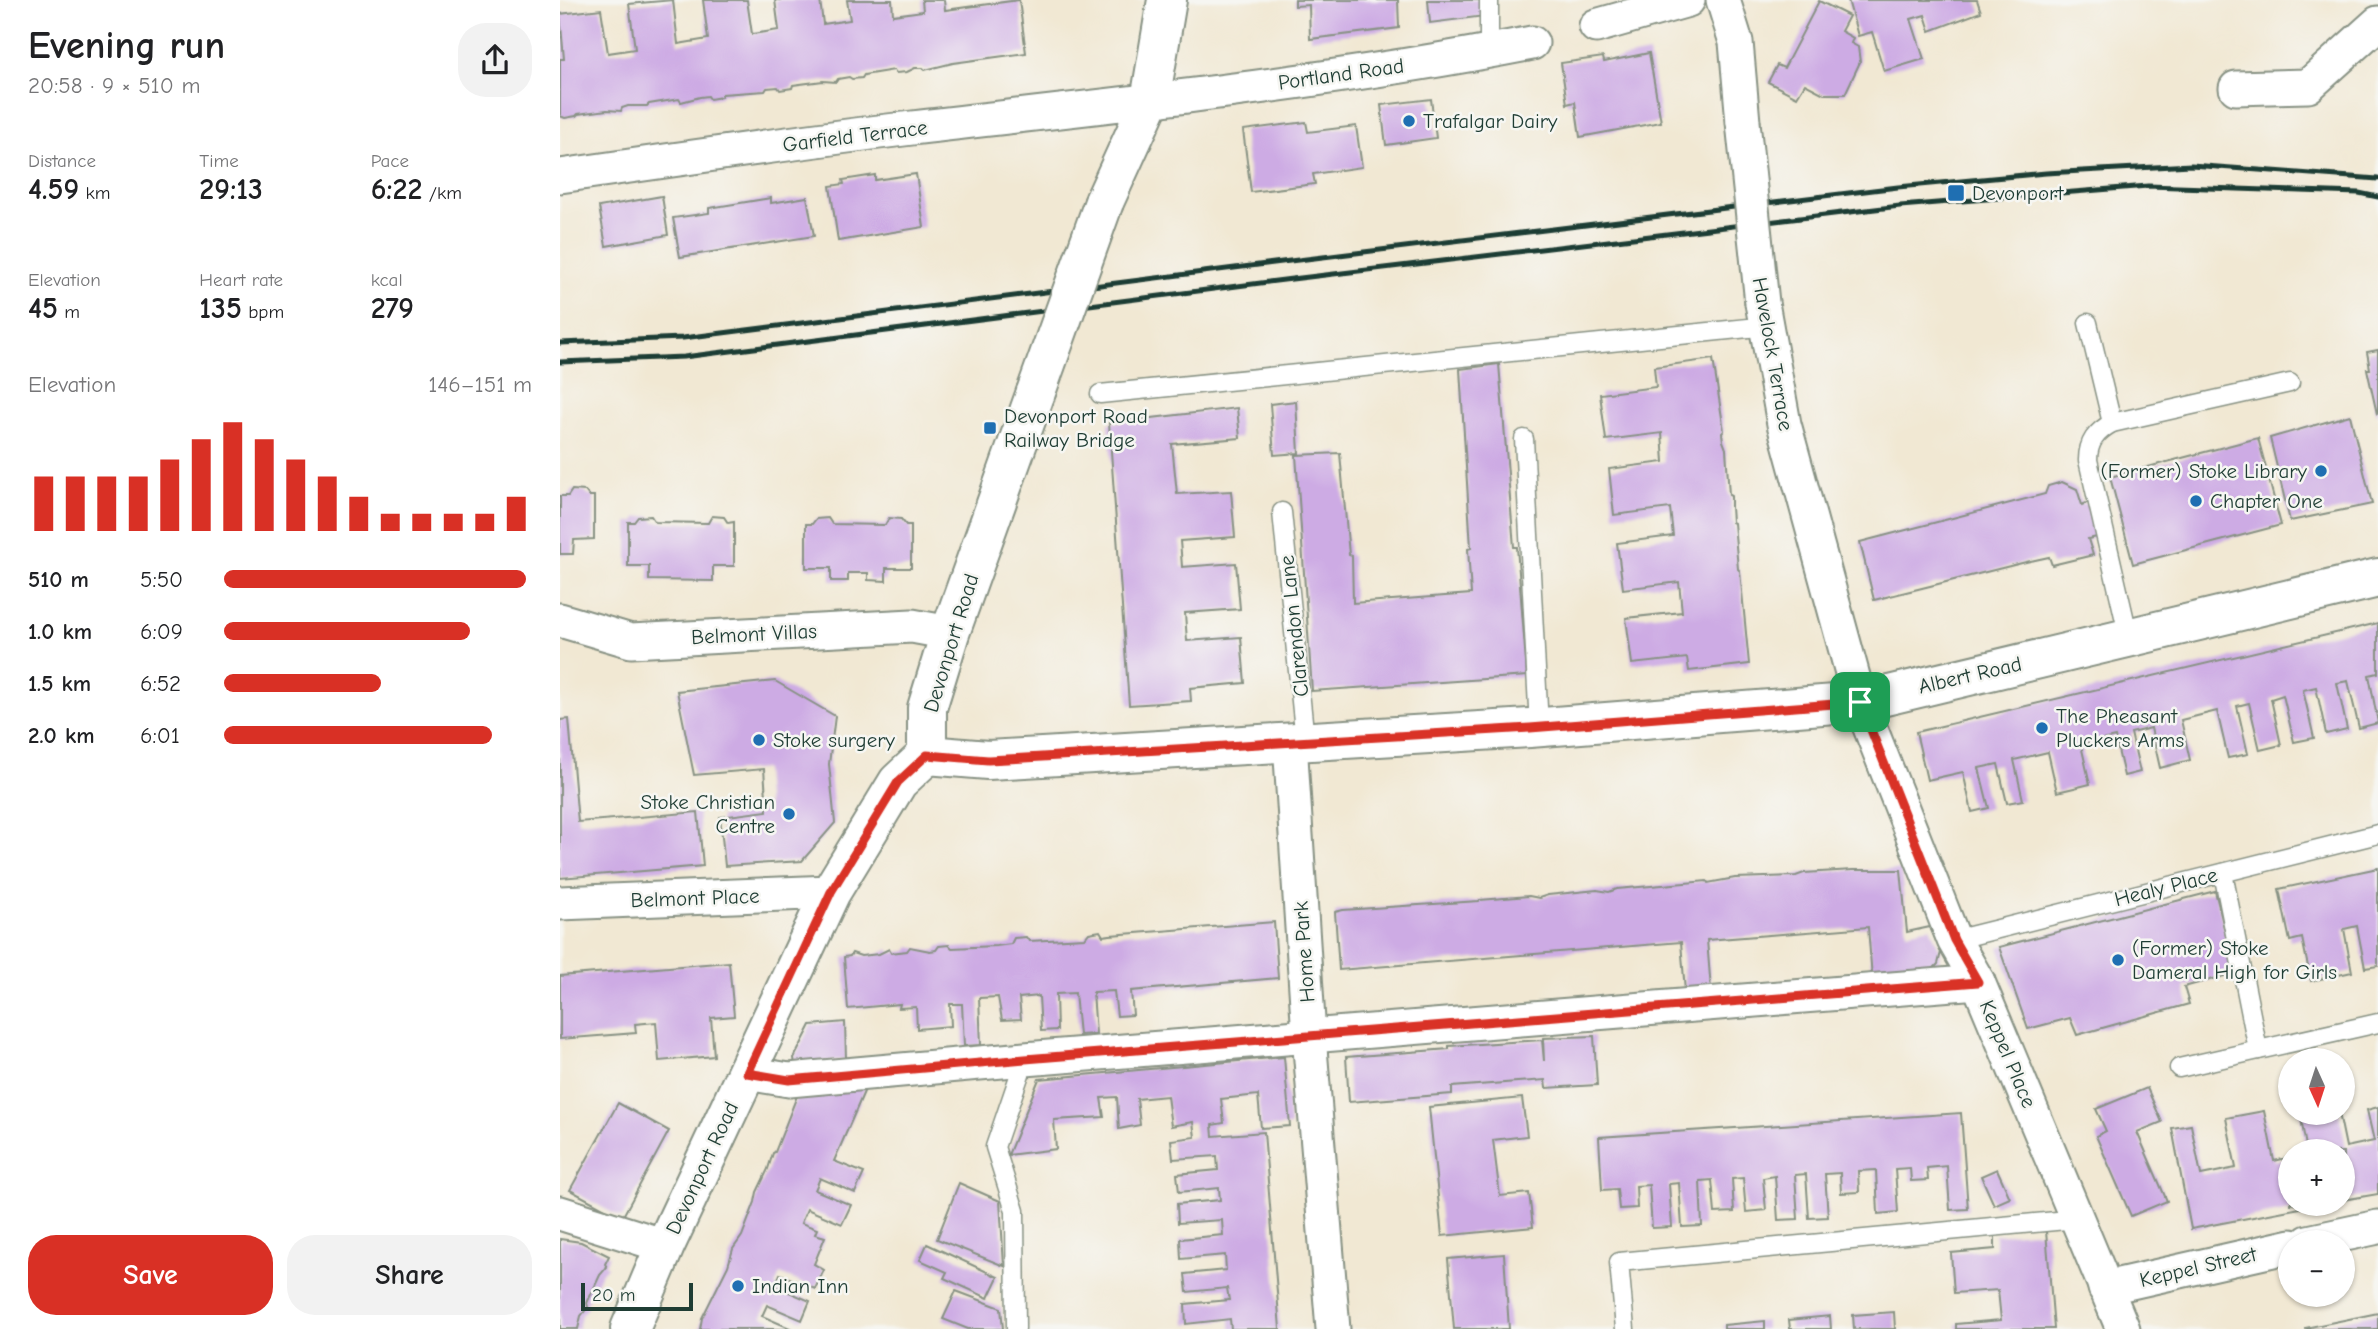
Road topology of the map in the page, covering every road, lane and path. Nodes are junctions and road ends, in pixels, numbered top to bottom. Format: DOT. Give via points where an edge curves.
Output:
graph roads {
  1 [pos="1167,0"];
  2 [pos="1489,0"];
  3 [pos="1688,0"];
  4 [pos="1723,0"];
  5 [pos="2378,23"];
  6 [pos="1596,26"];
  7 [pos="1531,43"];
  8 [pos="1489,51"];
  9 [pos="2236,88"];
  10 [pos="1150,102"];
  11 [pos="560,176"];
  12 [pos="1765,314"];
  13 [pos="2088,323"];
  14 [pos="2290,383"];
  15 [pos="1100,394"];
  16 [pos="2112,423"];
  17 [pos="1524,439"];
  18 [pos="1282,512"];
  19 [pos="2378,578"];
  20 [pos="560,620"];
  21 [pos="950,633"];
  22 [pos="2129,638"];
  23 [pos="1860,702"];
  24 [pos="1539,727"];
  25 [pos="1298,742"];
  26 [pos="927,755"];
  27 [pos="2378,834"];
  28 [pos="2223,873"];
  29 [pos="831,892"];
  30 [pos="560,903"];
  31 [pos="1954,940"];
  32 [pos="1978,982"];
  33 [pos="2378,1023"];
  34 [pos="1309,1035"];
  35 [pos="2258,1050"];
  36 [pos="1025,1059"];
  37 [pos="2179,1068"];
  38 [pos="747,1073"];
  39 [pos="560,1213"];
  40 [pos="2077,1219"];
  41 [pos="2378,1227"];
  42 [pos="2355,1232"];
  43 [pos="665,1246"];
  44 [pos="2278,1249"];
  45 [pos="2105,1288"];
  46 [pos="630,1329"];
  47 [pos="1016,1329"];
  48 [pos="1333,1329"];
  49 [pos="1625,1329"];
  50 [pos="2123,1329"];
  1 -- 10 [label="main road, Devonport Road"];
  2 -- 8 [label="lane"];
  3 -- 6 [label="street"];
  4 -- 12 [label="street, Havelock Terrace, bridge" via="1736,42"];
  5 -- 9 [label="street" via="2308,86"];
  7 -- 8 [label="street, Portland Road"];
  8 -- 10 [label="street, Portland Road"];
  10 -- 11 [label="street, Garfield Terrace" via="908,128"];
  10 -- 21 [label="main road, Devonport Road, bridge" via="1104,202"];
  12 -- 15 [label="lane"];
  12 -- 23 [label="street, Havelock Terrace" via="1784,424"];
  13 -- 16 [label="lane"];
  14 -- 16 [label="lane"];
  16 -- 22 [label="lane" via="2092,438 2088,460"];
  17 -- 24 [label="lane"];
  18 -- 25 [label="lane, Clarendon Lane"];
  19 -- 22 [label="main road, Albert Road"];
  20 -- 21 [label="street, Belmont Villas" via="631,640 912,626"];
  21 -- 26 [label="main road, Devonport Road" via="926,708"];
  22 -- 23 [label="main road, Albert Road"];
  23 -- 24 [label="main road, Albert Road"];
  23 -- 31 [label="street, Keppel Place"];
  24 -- 25 [label="main road, Albert Road"];
  25 -- 26 [label="main road, Albert Road" via="988,760"];
  25 -- 34 [label="street, Home Park"];
  26 -- 29 [label="main road, Devonport Road" via="898,782"];
  27 -- 28 [label="lane, Healy Place"];
  28 -- 31 [label="lane, Healy Place"];
  28 -- 35 [label="lane"];
  29 -- 30 [label="street, Belmont Place"];
  29 -- 38 [label="main road, Devonport Road"];
  31 -- 32 [label="street, Keppel Place"];
  32 -- 34 [label="street"];
  32 -- 40 [label="street, Keppel Place"];
  33 -- 35 [label="lane"];
  34 -- 36 [label="street"];
  34 -- 48 [label="street, Home Park"];
  35 -- 37 [label="lane"];
  36 -- 38 [label="street" via="789,1080"];
  36 -- 47 [label="lane" via="995,1147 1014,1211"];
  38 -- 43 [label="main road, Devonport Road"];
  39 -- 43 [label="street"];
  40 -- 45 [label="street, Keppel Place"];
  40 -- 49 [label="lane" via="1619,1262"];
  41 -- 42 [label="street"];
  43 -- 46 [label="main road, Devonport Road"];
  44 -- 45 [label="street, Keppel Street"];
  45 -- 50 [label="street, Keppel Place"];
}
